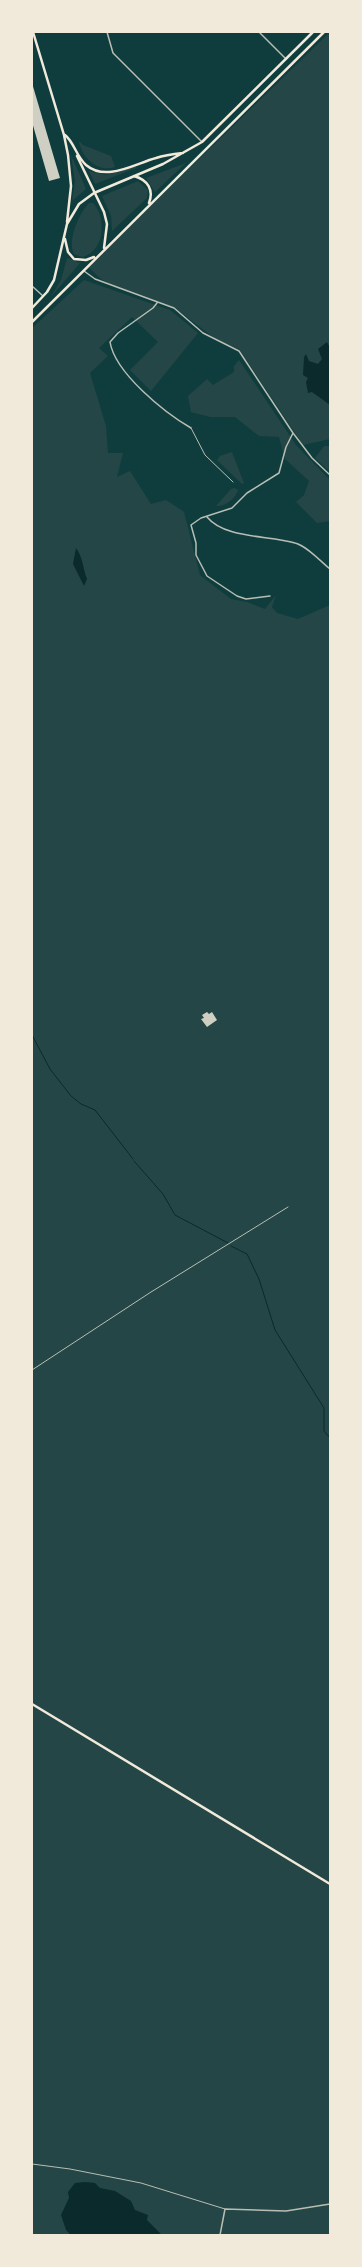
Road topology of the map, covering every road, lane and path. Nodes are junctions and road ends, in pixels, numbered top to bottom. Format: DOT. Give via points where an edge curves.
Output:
graph roads {
  1 [pos="33,32"];
  2 [pos="107,32"];
  3 [pos="259,32"];
  4 [pos="313,32"];
  5 [pos="324,32"];
  6 [pos="286,59"];
  7 [pos="64,135"];
  8 [pos="202,142"];
  9 [pos="186,153"];
  10 [pos="76,154"];
  11 [pos="134,176"];
  12 [pos="94,193"];
  13 [pos="149,204"];
  14 [pos="67,224"];
  15 [pos="65,237"];
  16 [pos="104,248"];
  17 [pos="96,256"];
  18 [pos="82,270"];
  19 [pos="32,286"];
  20 [pos="44,296"];
  21 [pos="157,303"];
  22 [pos="32,308"];
  23 [pos="32,322"];
  24 [pos="191,428"];
  25 [pos="293,432"];
  26 [pos="330,475"];
  27 [pos="233,482"];
  28 [pos="206,517"];
  29 [pos="330,569"];
  30 [pos="270,596"];
  31 [pos="288,1207"];
  32 [pos="32,1370"];
  33 [pos="32,1704"];
  34 [pos="330,1884"];
  35 [pos="32,2164"];
  36 [pos="330,2204"];
  37 [pos="225,2209"];
  38 [pos="220,2235"];
  1 -- 7 [label="main road"];
  2 -- 8 [label="street" via="113,53"];
  3 -- 6 [label="street"];
  4 -- 6 [label="main road"];
  5 -- 13 [label="main road"];
  6 -- 8 [label="main road"];
  7 -- 10 [label="main road" via="70,139"];
  7 -- 14 [label="main road" via="71,174"];
  8 -- 9 [label="main road"];
  9 -- 10 [label="main road" via="158,157 107,172 92,168"];
  9 -- 11 [label="main road"];
  10 -- 12 [label="main road"];
  11 -- 12 [label="main road"];
  11 -- 13 [label="main road" via="143,179 151,190"];
  12 -- 14 [label="main road" via="79,204"];
  12 -- 16 [label="main road" via="107,224"];
  13 -- 16 [label="main road"];
  14 -- 15 [label="main road"];
  15 -- 17 [label="main road" via="68,252 74,259 86,260"];
  15 -- 20 [label="main road" via="54,280"];
  16 -- 17 [label="main road"];
  17 -- 18 [label="main road"];
  18 -- 21 [label="street" via="96,279"];
  18 -- 23 [label="main road"];
  19 -- 20 [label="street"];
  20 -- 22 [label="main road"];
  21 -- 24 [label="street" via="118,333 110,342 112,351 124,371 157,404"];
  21 -- 25 [label="street" via="174,308 203,333 239,351"];
  24 -- 27 [label="lane" via="205,455"];
  25 -- 26 [label="street" via="312,458"];
  25 -- 28 [label="street" via="279,473 247,492 232,508"];
  28 -- 29 [label="street" via="228,531 296,543"];
  28 -- 30 [label="street" via="191,525 196,555 207,576 246,599"];
  31 -- 32 [label="lane"];
  33 -- 34 [label="main road"];
  35 -- 37 [label="lane" via="70,2168 141,2183"];
  36 -- 37 [label="street" via="286,2211"];
  37 -- 38 [label="street"];
}
